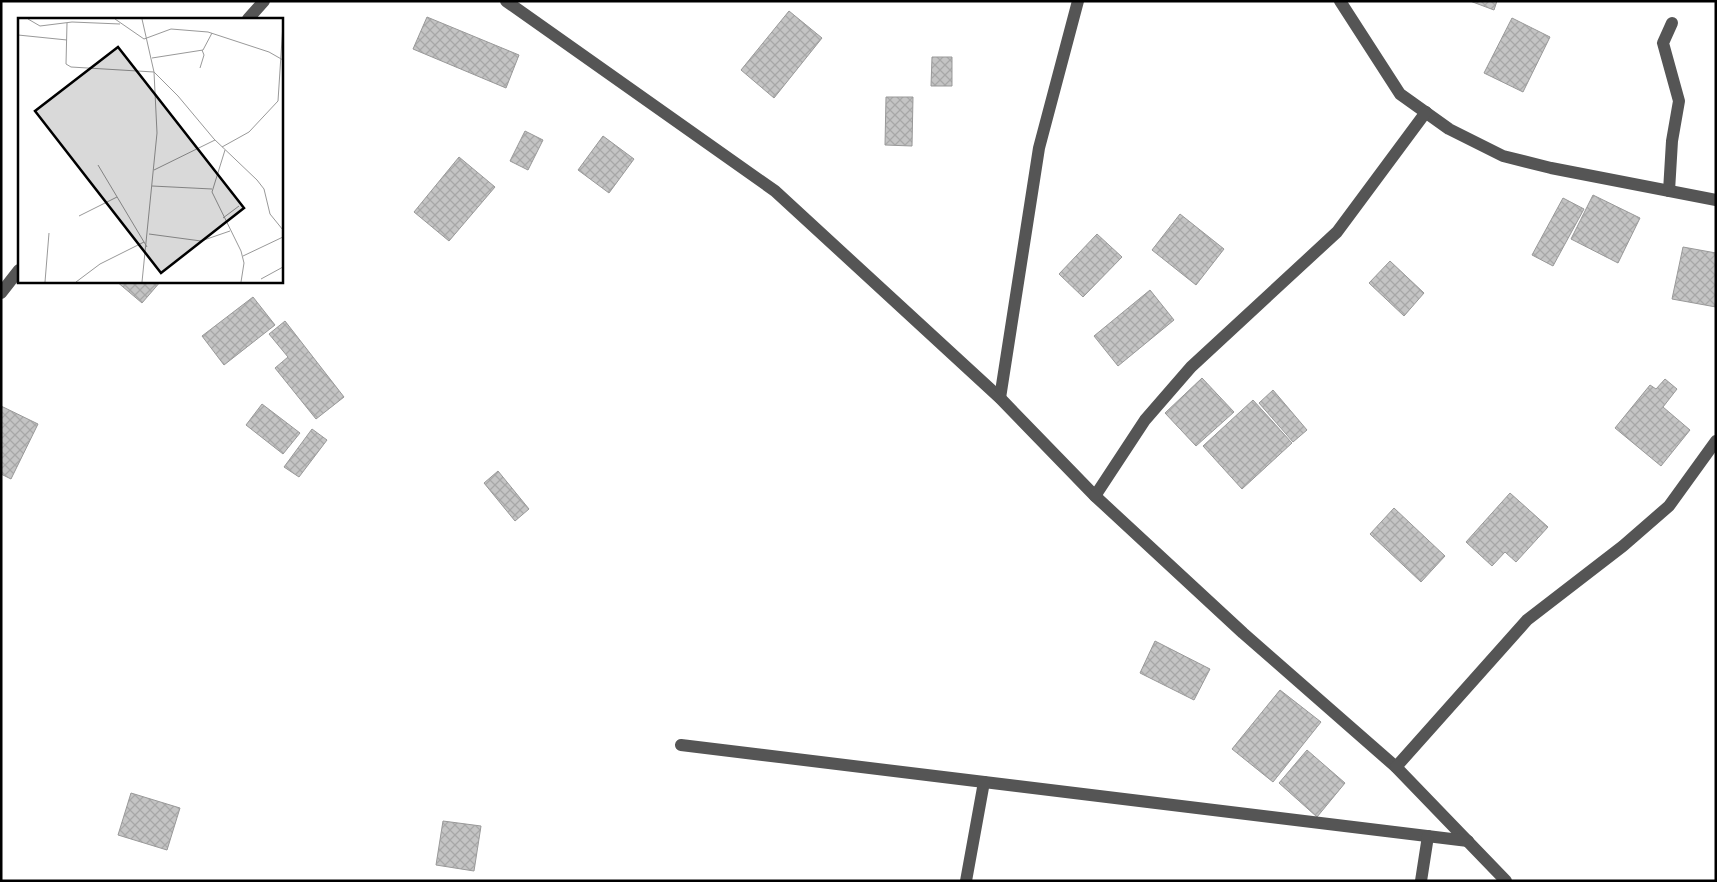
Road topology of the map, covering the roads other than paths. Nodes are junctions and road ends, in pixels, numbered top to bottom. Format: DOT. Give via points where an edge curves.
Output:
graph roads {
  1 [pos="264,1"];
  2 [pos="506,1"];
  3 [pos="1078,1"];
  4 [pos="1340,1"];
  5 [pos="249,18"];
  6 [pos="1672,24"];
  7 [pos="1426,112"];
  8 [pos="1669,191"];
  9 [pos="1716,200"];
  10 [pos="18,271"];
  11 [pos="1,293"];
  12 [pos="1000,398"];
  13 [pos="1716,440"];
  14 [pos="1095,496"];
  15 [pos="680,745"];
  16 [pos="1396,767"];
  17 [pos="984,782"];
  18 [pos="1428,836"];
  19 [pos="1468,841"];
  20 [pos="966,881"];
  21 [pos="1421,881"];
  22 [pos="1506,881"];
  1 -- 5 [label="street"];
  2 -- 12 [label="street" via="775,191"];
  3 -- 12 [label="street" via="1039,148"];
  4 -- 7 [label="street" via="1400,94"];
  6 -- 8 [label="street" via="1663,43 1679,101 1672,141"];
  7 -- 8 [label="street" via="1449,129 1503,156"];
  7 -- 14 [label="street" via="1337,232 1191,367 1145,420"];
  8 -- 9 [label="street"];
  10 -- 11 [label="street"];
  12 -- 14 [label="street"];
  13 -- 16 [label="street" via="1669,506 1527,620"];
  14 -- 16 [label="street" via="1243,633"];
  15 -- 17 [label="street"];
  16 -- 19 [label="street"];
  17 -- 18 [label="street"];
  17 -- 20 [label="street"];
  18 -- 19 [label="street"];
  18 -- 21 [label="street"];
  19 -- 22 [label="street"];
}
